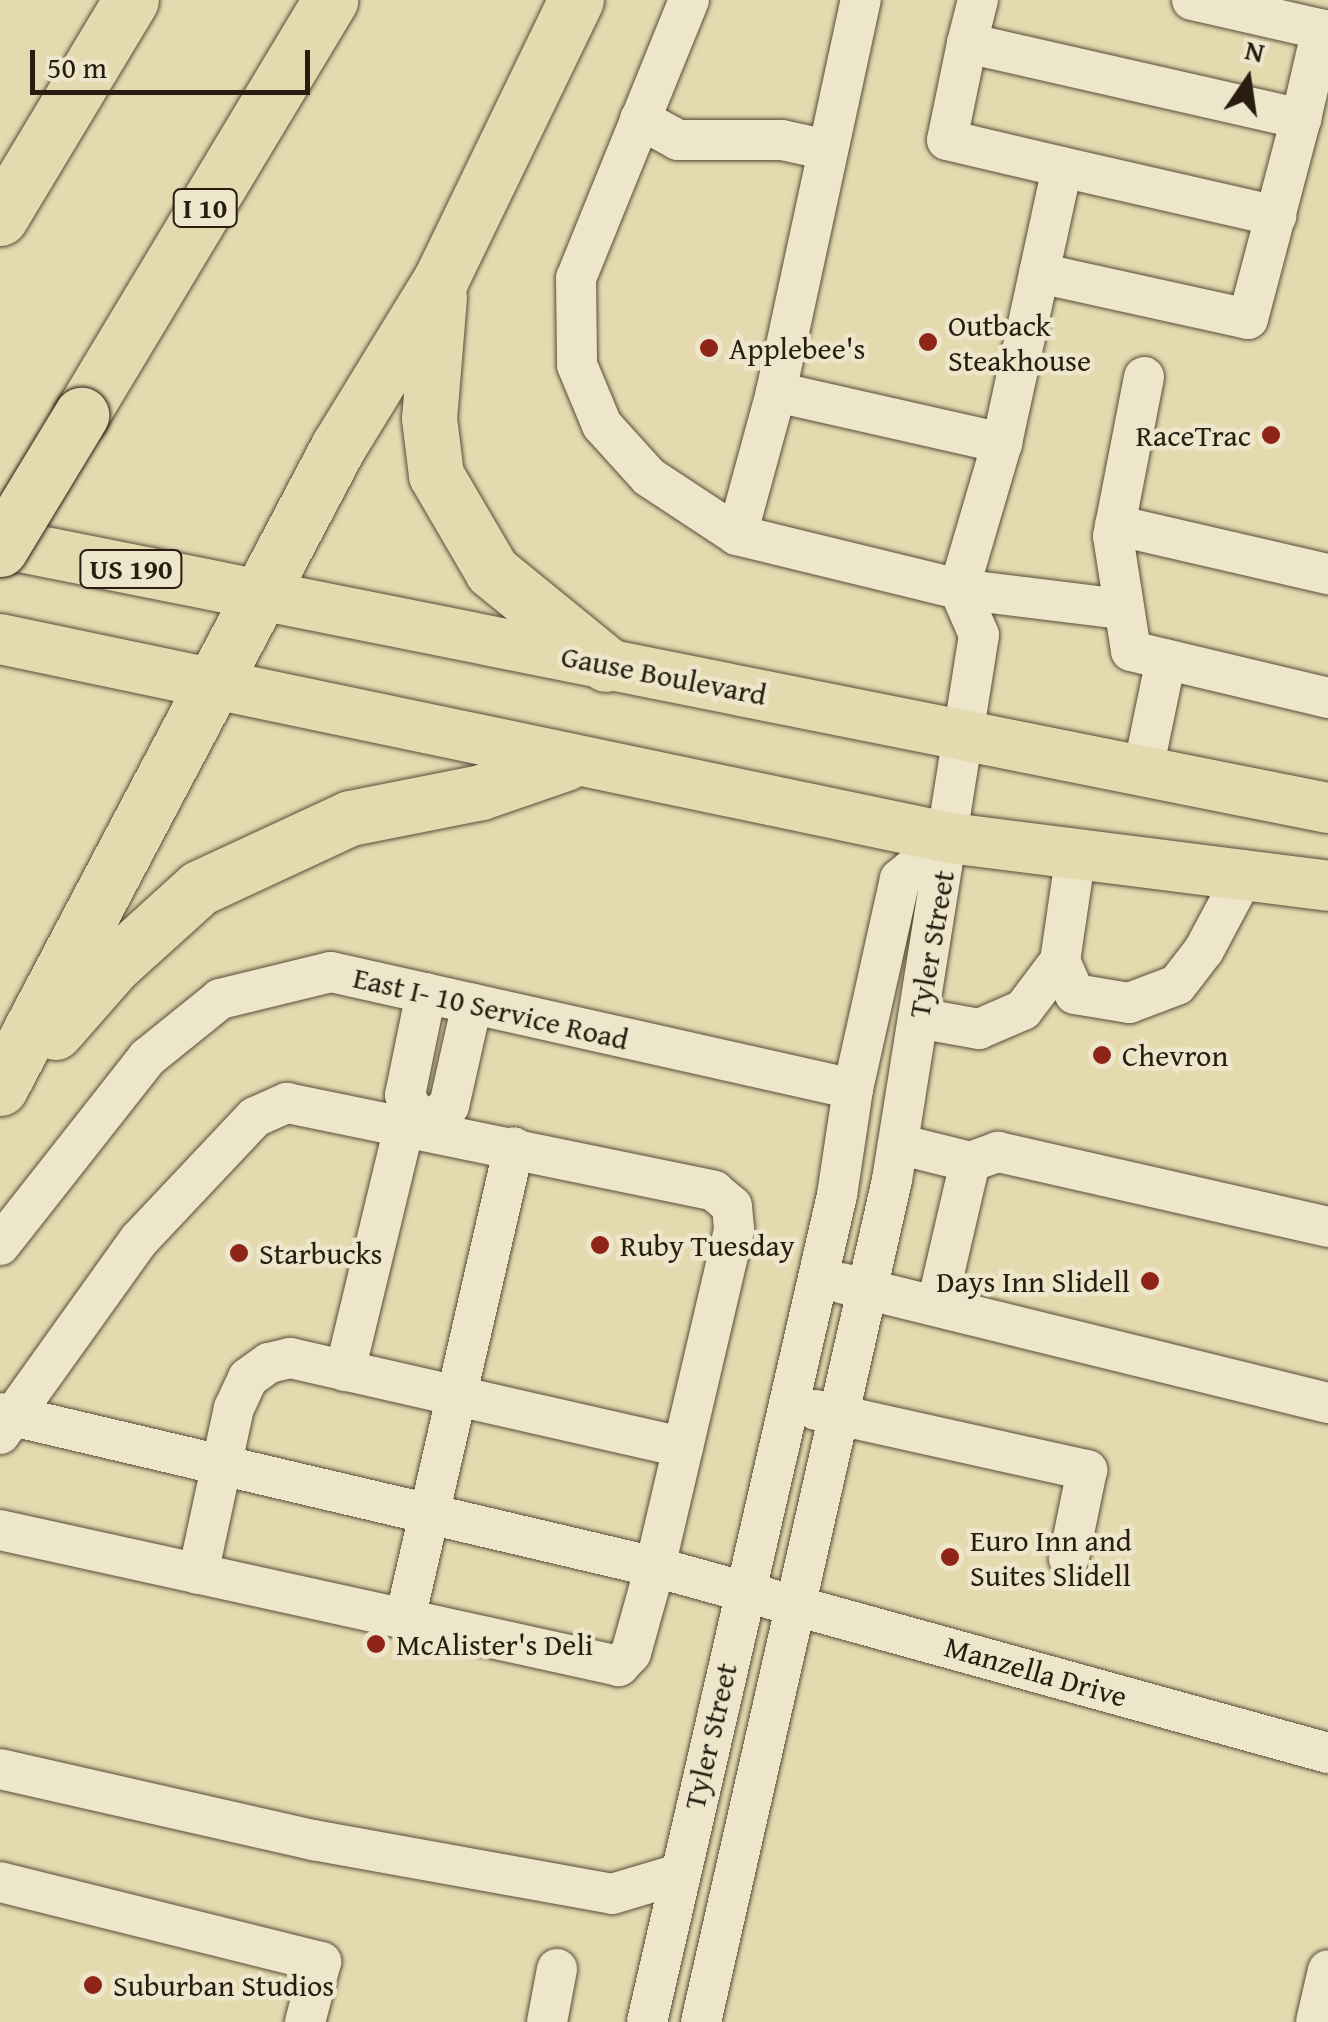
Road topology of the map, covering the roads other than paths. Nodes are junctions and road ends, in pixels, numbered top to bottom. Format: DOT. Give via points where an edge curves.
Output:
graph roads {
  1 [pos="131,0"];
  2 [pos="330,0"];
  3 [pos="576,0"];
  4 [pos="690,0"];
  5 [pos="860,0"];
  6 [pos="978,0"];
  7 [pos="1192,0"];
  8 [pos="1325,30"];
  9 [pos="967,43"];
  10 [pos="1301,118"];
  11 [pos="640,119"];
  12 [pos="828,150"];
  13 [pos="1062,167"];
  14 [pos="1276,216"];
  15 [pos="0,218"];
  16 [pos="1039,273"];
  17 [pos="442,278"];
  18 [pos="1144,377"];
  19 [pos="776,392"];
  20 [pos="1002,442"];
  21 [pos="1115,526"];
  22 [pos="736,535"];
  23 [pos="0,546"];
  24 [pos="1328,574"];
  25 [pos="959,589"];
  26 [pos="262,596"];
  27 [pos="1123,609"];
  28 [pos="0,639"];
  29 [pos="1166,659"];
  30 [pos="606,664"];
  31 [pos="214,686"];
  32 [pos="1328,698"];
  33 [pos="965,733"];
  34 [pos="565,762"];
  35 [pos="1142,770"];
  36 [pos="1326,800"];
  37 [pos="950,838"];
  38 [pos="1076,853"];
  39 [pos="1245,873"];
  40 [pos="1328,886"];
  41 [pos="1060,960"];
  42 [pos="426,993"];
  43 [pos="472,1004"];
  44 [pos="918,1018"];
  45 [pos="853,1089"];
  46 [pos="0,1091"];
  47 [pos="413,1125"];
  48 [pos="898,1144"];
  49 [pos="514,1147"];
  50 [pos="970,1162"];
  51 [pos="1328,1227"];
  52 [pos="0,1246"];
  53 [pos="818,1278"];
  54 [pos="868,1289"];
  55 [pos="937,1304"];
  56 [pos="345,1371"];
  57 [pos="460,1397"];
  58 [pos="1328,1402"];
  59 [pos="788,1404"];
  60 [pos="839,1416"];
  61 [pos="4,1421"];
  62 [pos="683,1447"];
  63 [pos="220,1463"];
  64 [pos="432,1511"];
  65 [pos="0,1530"];
  66 [pos="1069,1558"];
  67 [pos="655,1567"];
  68 [pos="198,1574"];
  69 [pos="744,1590"];
  70 [pos="796,1604"];
  71 [pos="405,1619"];
  72 [pos="1328,1753"];
  73 [pos="0,1769"];
  74 [pos="679,1874"];
  75 [pos="0,1882"];
  76 [pos="558,1969"];
  77 [pos="1328,1970"];
  78 [pos="305,2022"];
  79 [pos="547,2022"];
  80 [pos="647,2022"];
  81 [pos="701,2022"];
  82 [pos="1316,2022"];
  1 -- 15 [label="highway"];
  2 -- 23 [label="highway, I 10, bridge"];
  3 -- 17 [label="highway"];
  4 -- 11 [label="street"];
  5 -- 12 [label="street"];
  6 -- 9 [label="street"];
  7 -- 8 [label="street"];
  8 -- 10 [label="street"];
  9 -- 10 [label="street"];
  9 -- 13 [label="street" via="946,140"];
  10 -- 14 [label="street"];
  11 -- 12 [label="street" via="678,140 782,140"];
  11 -- 22 [label="street" via="576,278 577,365 602,426 649,477"];
  12 -- 19 [label="street"];
  13 -- 14 [label="street"];
  13 -- 16 [label="street"];
  14 -- 16 [label="street" via="1248,318"];
  16 -- 20 [label="street"];
  17 -- 26 [label="highway" via="338,447"];
  17 -- 30 [label="highway" via="428,418 436,475 492,570"];
  18 -- 21 [label="street"];
  19 -- 20 [label="street"];
  19 -- 22 [label="street"];
  20 -- 25 [label="street"];
  21 -- 24 [label="street"];
  21 -- 27 [label="street"];
  22 -- 25 [label="street"];
  23 -- 26 [label="main road, Gause Boulevard / US 190"];
  25 -- 27 [label="street"];
  25 -- 33 [label="street" via="979,635"];
  26 -- 30 [label="main road, Gause Boulevard / US 190"];
  26 -- 31 [label="highway"];
  27 -- 29 [label="street" via="1131,651"];
  28 -- 31 [label="main road"];
  29 -- 32 [label="street"];
  29 -- 35 [label="street"];
  30 -- 33 [label="main road, Gause Boulevard / US 190"];
  31 -- 34 [label="main road"];
  31 -- 46 [label="highway"];
  33 -- 35 [label="main road, Gause Boulevard / US 190"];
  33 -- 37 [label="street"];
  34 -- 37 [label="main road"];
  34 -- 46 [label="highway" via="481,792 350,818 199,888 113,966"];
  35 -- 36 [label="main road, Gause Boulevard / US 190"];
  37 -- 38 [label="main road"];
  37 -- 44 [label="street, Tyler Street"];
  37 -- 45 [label="street, Tyler Street" via="900,879"];
  38 -- 39 [label="main road"];
  38 -- 41 [label="street"];
  39 -- 40 [label="main road"];
  39 -- 41 [label="street" via="1177,985 1129,1003 1075,994"];
  41 -- 44 [label="street" via="1023,1010 978,1029"];
  42 -- 43 [label="street, East I- 10 Service Road"];
  42 -- 47 [label="street" via="405,1095"];
  42 -- 52 [label="street, East I- 10 Service Road" via="331,972 220,998 147,1058"];
  43 -- 45 [label="street, East I- 10 Service Road"];
  43 -- 47 [label="street" via="449,1106"];
  44 -- 48 [label="street, Tyler Street"];
  45 -- 53 [label="street, Tyler Street"];
  47 -- 49 [label="street"];
  47 -- 56 [label="street"];
  47 -- 61 [label="street" via="315,1104 287,1103 255,1117 139,1240"];
  48 -- 50 [label="street"];
  48 -- 54 [label="street, Tyler Street"];
  49 -- 57 [label="street"];
  49 -- 62 [label="street" via="714,1191 732,1206 734,1230"];
  50 -- 51 [label="street" via="998,1152"];
  50 -- 55 [label="street"];
  53 -- 54 [label="street"];
  53 -- 59 [label="street, Tyler Street"];
  54 -- 55 [label="street"];
  54 -- 60 [label="street, Tyler Street"];
  55 -- 58 [label="street" via="968,1318"];
  56 -- 57 [label="street"];
  56 -- 63 [label="street" via="290,1358 248,1378"];
  57 -- 62 [label="street"];
  57 -- 64 [label="street"];
  59 -- 60 [label="street"];
  59 -- 69 [label="street, Tyler Street"];
  60 -- 66 [label="street" via="1088,1470"];
  60 -- 70 [label="street, Tyler Street"];
  61 -- 63 [label="street, Manzella Drive"];
  62 -- 67 [label="street"];
  63 -- 64 [label="street, Manzella Drive"];
  63 -- 68 [label="street"];
  64 -- 67 [label="street, Manzella Drive"];
  64 -- 71 [label="street"];
  65 -- 68 [label="street"];
  67 -- 69 [label="street, Manzella Drive"];
  67 -- 71 [label="street" via="631,1653 619,1666"];
  68 -- 71 [label="street"];
  69 -- 70 [label="street, Manzella Drive"];
  69 -- 74 [label="street, Tyler Street"];
  70 -- 72 [label="street, Manzella Drive"];
  70 -- 81 [label="street, Tyler Street"];
  73 -- 74 [label="street" via="312,1840 612,1894"];
  74 -- 80 [label="street, Tyler Street"];
  75 -- 78 [label="street" via="321,1962"];
  76 -- 79 [label="street"];
  77 -- 82 [label="street"];
}
